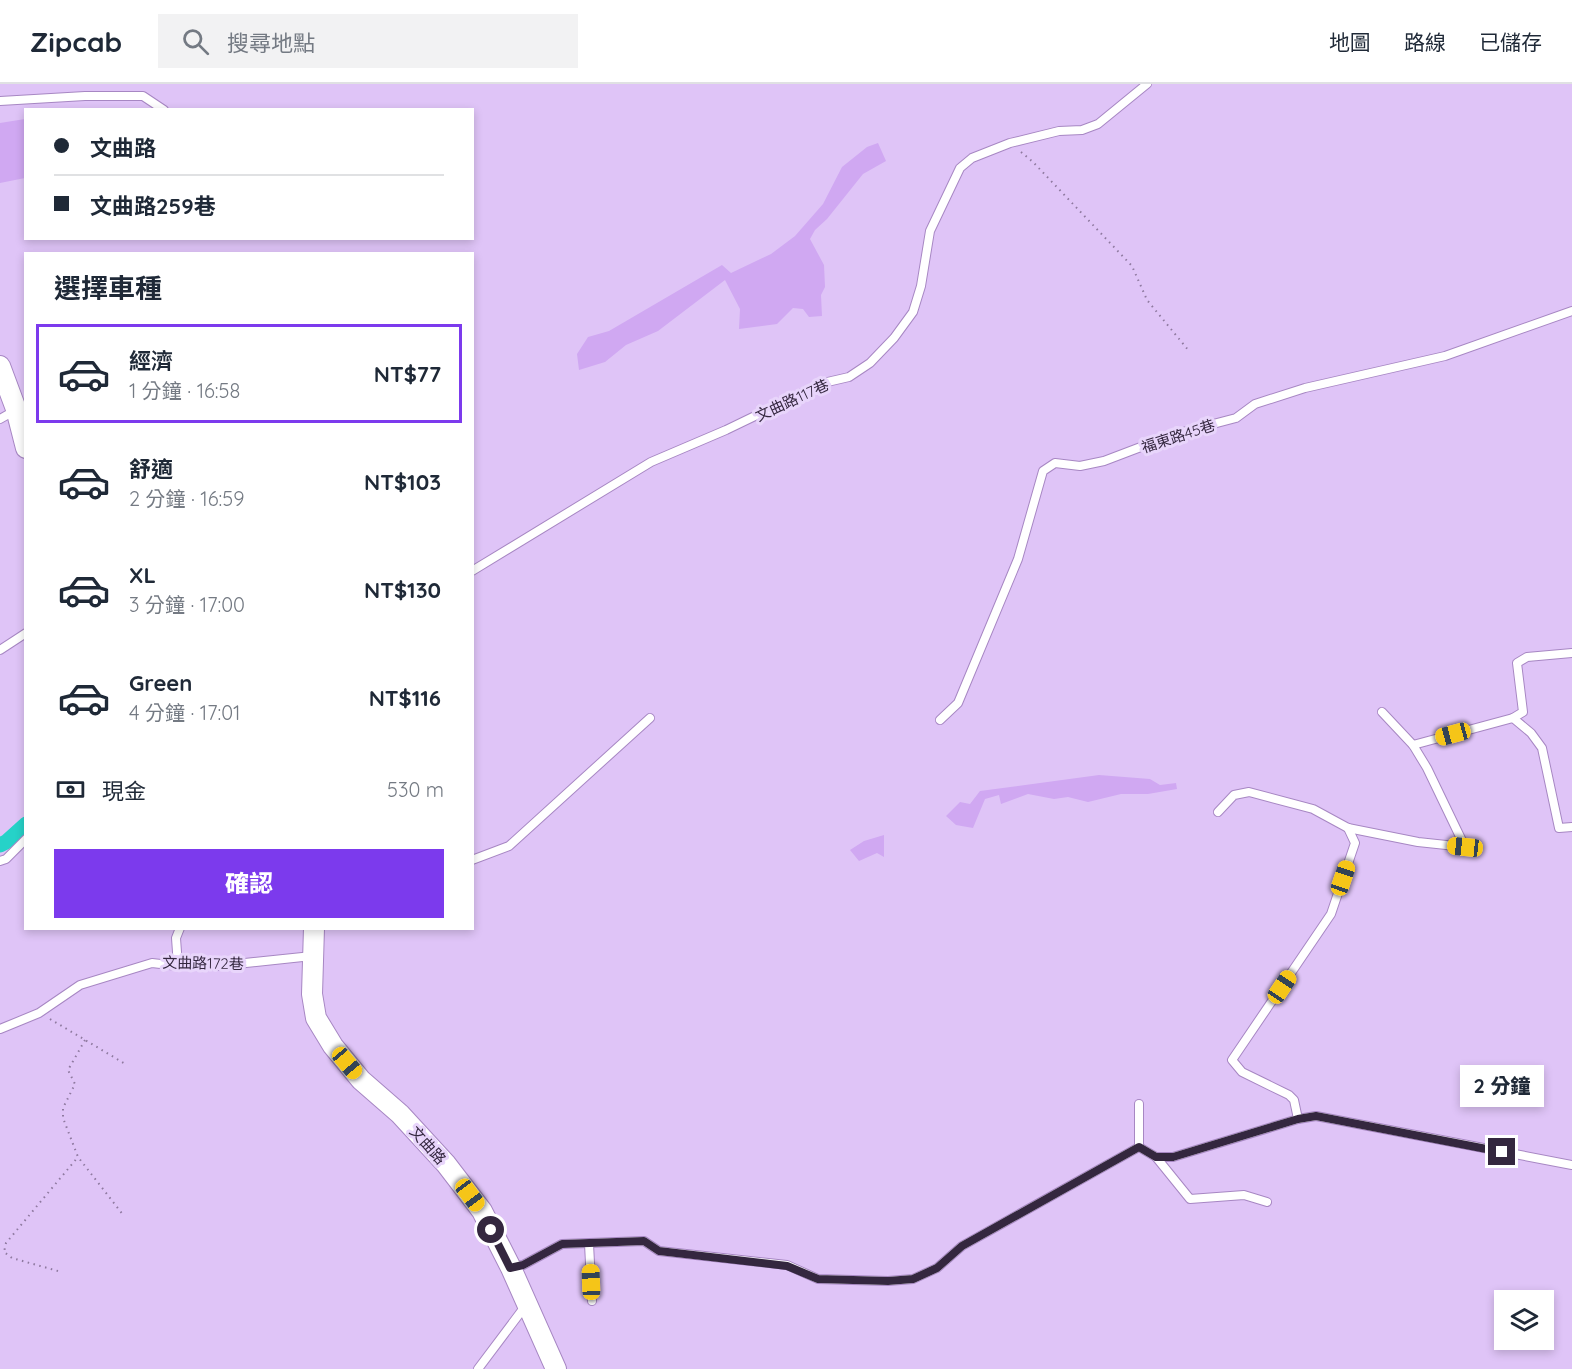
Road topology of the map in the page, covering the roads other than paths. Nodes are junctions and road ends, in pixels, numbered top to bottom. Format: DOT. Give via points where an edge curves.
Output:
graph roads {
  1 [pos="1147,84"];
  2 [pos="0,101"];
  3 [pos="161,108"];
  4 [pos="1572,310"];
  5 [pos="0,366"];
  6 [pos="8,414"];
  7 [pos="24,444"];
  8 [pos="474,570"];
  9 [pos="24,634"];
  10 [pos="0,650"];
  11 [pos="1572,653"];
  12 [pos="1382,712"];
  13 [pos="650,717"];
  14 [pos="1513,718"];
  15 [pos="940,720"];
  16 [pos="1413,745"];
  17 [pos="1218,812"];
  18 [pos="1572,827"];
  19 [pos="1348,828"];
  20 [pos="24,841"];
  21 [pos="474,859"];
  22 [pos="0,861"];
  23 [pos="179,930"];
  24 [pos="314,930"];
  25 [pos="314,956"];
  26 [pos="178,966"];
  27 [pos="0,1029"];
  28 [pos="1138,1104"];
  29 [pos="1298,1119"];
  30 [pos="1139,1147"];
  31 [pos="1156,1157"];
  32 [pos="1572,1165"];
  33 [pos="1267,1202"];
  34 [pos="590,1244"];
  35 [pos="510,1268"];
  36 [pos="592,1301"];
  37 [pos="527,1304"];
  38 [pos="478,1369"];
  39 [pos="556,1369"];
  1 -- 8 [label="lane, 文曲路117巷" via="1098,124 1010,143 972,158 960,168 930,231 913,312 870,363 849,377 824,383 651,462"];
  2 -- 3 [label="lane" via="143,96"];
  4 -- 15 [label="lane, 福東路45巷" via="1445,356 1305,388 1255,404 1236,418 1175,434 1104,461 1080,466 1055,463 1043,471 1018,559 958,703"];
  5 -- 6 [label="street"];
  6 -- 7 [label="street"];
  9 -- 10 [label="lane"];
  11 -- 14 [label="lane" via="1527,657 1517,663 1523,712"];
  12 -- 16 [label="lane"];
  13 -- 21 [label="lane" via="509,846"];
  14 -- 16 [label="lane"];
  14 -- 18 [label="lane" via="1542,748 1559,828"];
  16 -- 19 [label="lane" via="1465,847"];
  17 -- 19 [label="lane" via="1234,795 1249,792 1313,809"];
  19 -- 29 [label="lane" via="1355,843 1331,914 1232,1060 1242,1072 1289,1095"];
  20 -- 22 [label="lane"];
  23 -- 26 [label="lane"];
  24 -- 25 [label="street, 文曲路"];
  25 -- 26 [label="lane, 文曲路172巷" via="250,964"];
  25 -- 35 [label="street, 文曲路" via="312,994 316,1018 333,1046 361,1080 400,1114 446,1164 482,1211"];
  26 -- 27 [label="lane, 文曲路172巷" via="152,963 80,986 39,1013"];
  28 -- 30 [label="lane"];
  29 -- 31 [label="lane" via="1173,1157"];
  29 -- 32 [label="lane" via="1316,1116"];
  30 -- 31 [label="lane"];
  30 -- 34 [label="lane" via="962,1246 937,1268 913,1279 818,1279 787,1266 659,1251 644,1241"];
  31 -- 33 [label="lane" via="1190,1199 1244,1195"];
  34 -- 35 [label="lane" via="562,1244"];
  34 -- 36 [label="lane"];
  35 -- 37 [label="street, 文曲路"];
  37 -- 38 [label="lane"];
  37 -- 39 [label="street, 文曲路"];
}
